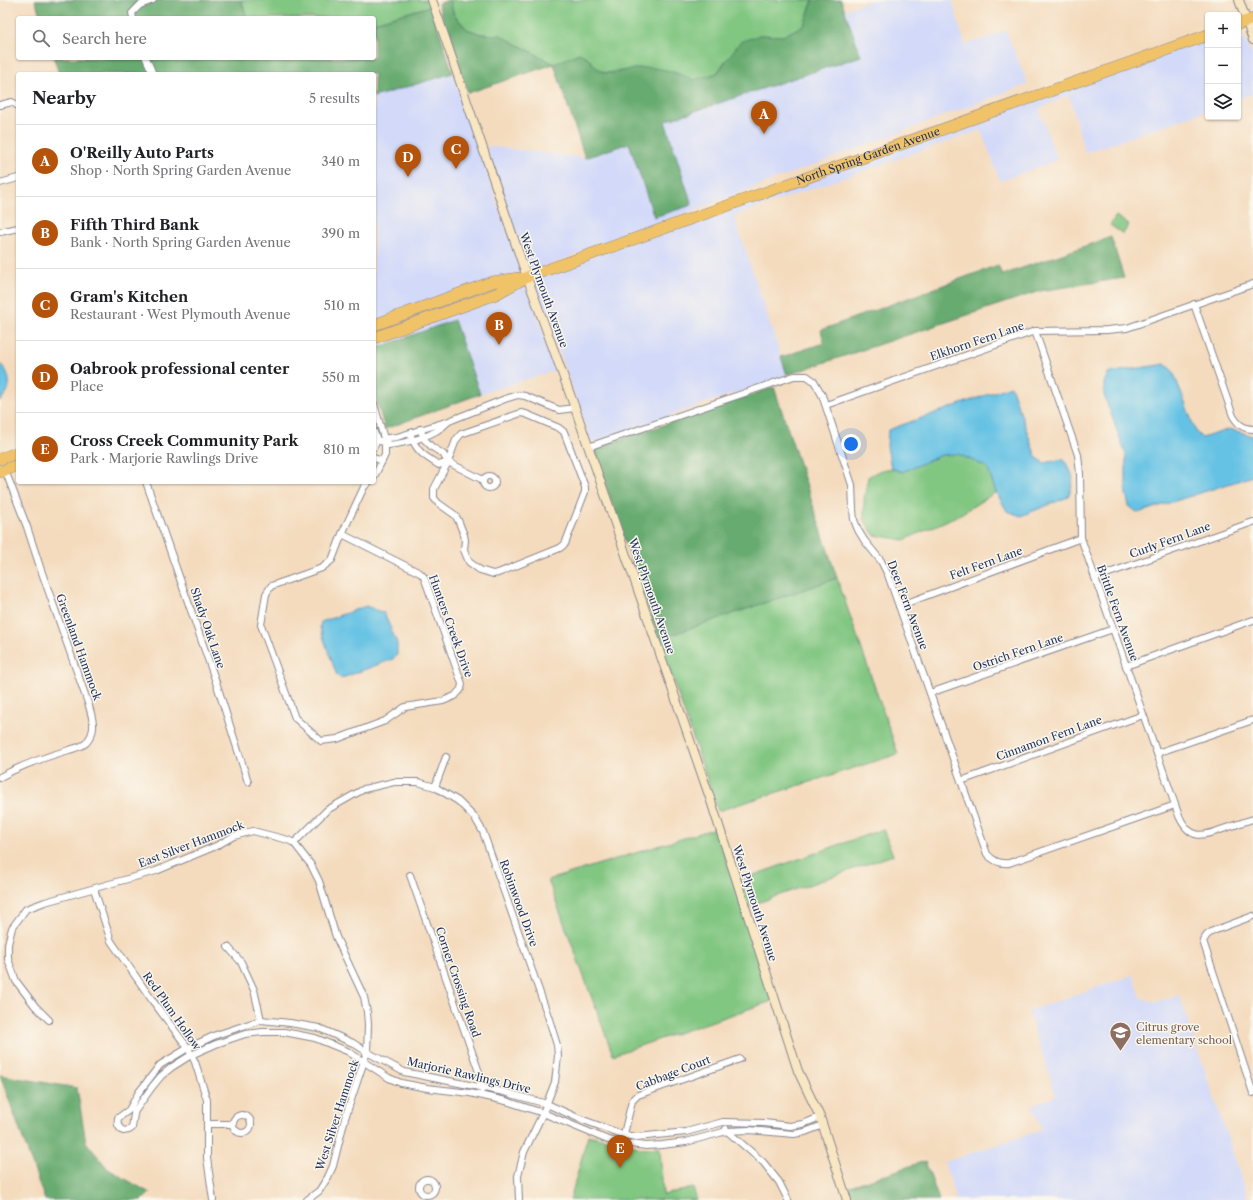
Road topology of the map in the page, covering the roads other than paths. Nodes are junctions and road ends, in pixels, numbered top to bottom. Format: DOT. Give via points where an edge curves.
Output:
graph roads {
  1 [pos="153,0"];
  2 [pos="432,0"];
  3 [pos="1239,0"];
  4 [pos="133,16"];
  5 [pos="1246,22"];
  6 [pos="1205,36"];
  7 [pos="1253,40"];
  8 [pos="147,60"];
  9 [pos="152,72"];
  10 [pos="0,105"];
  11 [pos="16,105"];
  12 [pos="16,179"];
  13 [pos="0,183"];
  14 [pos="16,228"];
  15 [pos="0,232"];
  16 [pos="527,276"];
  17 [pos="1253,284"];
  18 [pos="1194,304"];
  19 [pos="376,324"];
  20 [pos="1034,331"];
  21 [pos="376,337"];
  22 [pos="826,405"];
  23 [pos="575,408"];
  24 [pos="376,411"];
  25 [pos="449,420"];
  26 [pos="1253,429"];
  27 [pos="420,430"];
  28 [pos="409,433"];
  29 [pos="423,437"];
  30 [pos="376,440"];
  31 [pos="412,440"];
  32 [pos="385,442"];
  33 [pos="430,445"];
  34 [pos="588,447"];
  35 [pos="420,452"];
  36 [pos="16,453"];
  37 [pos="0,459"];
  38 [pos="376,459"];
  39 [pos="382,461"];
  40 [pos="448,462"];
  41 [pos="16,467"];
  42 [pos="2,471"];
  43 [pos="376,473"];
  44 [pos="483,480"];
  45 [pos="147,484"];
  46 [pos="366,484"];
  47 [pos="1253,522"];
  48 [pos="342,534"];
  49 [pos="1080,538"];
  50 [pos="1095,578"];
  51 [pos="899,606"];
  52 [pos="1253,620"];
  53 [pos="1113,629"];
  54 [pos="1126,666"];
  55 [pos="930,693"];
  56 [pos="1143,715"];
  57 [pos="1253,720"];
  58 [pos="1157,753"];
  59 [pos="446,757"];
  60 [pos="0,777"];
  61 [pos="961,781"];
  62 [pos="248,782"];
  63 [pos="435,787"];
  64 [pos="1175,805"];
  65 [pos="1253,819"];
  66 [pos="294,844"];
  67 [pos="410,875"];
  68 [pos="94,888"];
  69 [pos="1253,916"];
  70 [pos="228,947"];
  71 [pos="49,1020"];
  72 [pos="261,1020"];
  73 [pos="188,1048"];
  74 [pos="367,1052"];
  75 [pos="191,1054"];
  76 [pos="740,1059"];
  77 [pos="365,1062"];
  78 [pos="482,1088"];
  79 [pos="1253,1092"];
  80 [pos="482,1095"];
  81 [pos="547,1104"];
  82 [pos="543,1113"];
  83 [pos="821,1121"];
  84 [pos="723,1122"];
  85 [pos="208,1124"];
  86 [pos="233,1124"];
  87 [pos="727,1131"];
  88 [pos="624,1135"];
  89 [pos="623,1143"];
  90 [pos="213,1200"];
  91 [pos="307,1200"];
  92 [pos="519,1200"];
  93 [pos="788,1200"];
  94 [pos="847,1200"];
  1 -- 4 [label="street" via="140,5 132,13"];
  2 -- 16 [label="street, West Plymouth Avenue"];
  3 -- 5 [label="street"];
  5 -- 7 [label="street"];
  6 -- 16 [label="highway, North Spring Garden Avenue"];
  8 -- 9 [label="street"];
  10 -- 11 [label="street" via="12,102"];
  12 -- 13 [label="street"];
  14 -- 15 [label="street"];
  16 -- 19 [label="highway, North Spring Garden Avenue" via="492,282"];
  16 -- 21 [label="highway, North Spring Garden Avenue" via="496,294"];
  16 -- 23 [label="street, West Plymouth Avenue"];
  17 -- 18 [label="street, Elkhorn Fern Lane"];
  18 -- 20 [label="street, Elkhorn Fern Lane" via="1127,328"];
  18 -- 26 [label="street" via="1233,416 1238,423"];
  20 -- 22 [label="street, Elkhorn Fern Lane"];
  20 -- 49 [label="street, Brittle Fern Avenue" via="1078,455"];
  22 -- 34 [label="street, Deer Fern Avenue" via="814,381 807,376 794,376"];
  22 -- 51 [label="street, Deer Fern Avenue" via="852,485 854,520 864,540 881,561"];
  23 -- 25 [label="street" via="559,410 518,395"];
  23 -- 34 [label="street, West Plymouth Avenue"];
  24 -- 32 [label="street"];
  25 -- 27 [label="street"];
  25 -- 29 [label="street" via="440,430"];
  27 -- 28 [label="street"];
  27 -- 29 [label="street"];
  28 -- 31 [label="street"];
  28 -- 32 [label="street" via="388,438"];
  29 -- 31 [label="street"];
  29 -- 33 [label="street"];
  30 -- 32 [label="street"];
  31 -- 32 [label="street" via="389,445"];
  31 -- 35 [label="street"];
  32 -- 39 [label="street" via="385,455"];
  33 -- 35 [label="street"];
  33 -- 40 [label="street" via="443,454"];
  34 -- 83 [label="street, West Plymouth Avenue" via="710,798 798,1071"];
  35 -- 40 [label="street" via="439,464"];
  36 -- 37 [label="highway"];
  38 -- 39 [label="street"];
  39 -- 43 [label="street"];
  40 -- 40 [label="street" via="433,494 438,503 458,520 465,540 465,555 473,566 486,572 498,573 565,544 585,487 564,432 559,428 520,413 462,434 456,440"];
  40 -- 44 [label="street"];
  41 -- 42 [label="highway"];
  42 -- 60 [label="street, Greenland Hammock" via="27,527 94,724 85,745 47,756"];
  45 -- 62 [label="street, Shady Oak Lane"];
  46 -- 48 [label="street, Hunters Creek Drive"];
  47 -- 50 [label="street, Curly Fern Lane"];
  48 -- 48 [label="street, Hunters Creek Drive" via="332,560 322,568 271,586 266,594 261,625 295,718 321,741 338,739 385,721 405,707 443,701 455,696 462,684 424,577"];
  49 -- 50 [label="street, Brittle Fern Avenue"];
  49 -- 51 [label="street, Felt Fern Lane"];
  50 -- 53 [label="street, Brittle Fern Avenue"];
  51 -- 55 [label="street, Deer Fern Avenue"];
  52 -- 54 [label="street"];
  53 -- 54 [label="street, Brittle Fern Avenue"];
  53 -- 55 [label="street, Ostrich Fern Lane"];
  54 -- 56 [label="street, Brittle Fern Avenue"];
  55 -- 61 [label="street, Deer Fern Avenue"];
  56 -- 58 [label="street, Brittle Fern Avenue"];
  56 -- 61 [label="street, Cinnamon Fern Lane"];
  57 -- 58 [label="street"];
  58 -- 64 [label="street, Brittle Fern Avenue"];
  59 -- 63 [label="street"];
  61 -- 64 [label="street, Deer Fern Avenue" via="987,854 1002,864"];
  63 -- 66 [label="street, Robinwood Drive" via="418,782 394,782 364,789 327,810"];
  63 -- 81 [label="street, Robinwood Drive" via="458,801 475,818 483,832 546,1009 558,1056 555,1082"];
  64 -- 65 [label="street, Brittle Fern Avenue" via="1184,826 1198,835 1207,835"];
  66 -- 68 [label="street, East Silver Hammock" via="253,831 234,836 156,871"];
  66 -- 74 [label="street, East Silver Hammock" via="311,865 319,881 336,938 364,998 367,1012"];
  67 -- 78 [label="street, Corner Crossing Road" via="479,1072"];
  68 -- 71 [label="street, East Silver Hammock" via="26,909 12,928 8,959 16,982"];
  68 -- 73 [label="street, Red Plum Hollow" via="112,941"];
  69 -- 79 [label="street" via="1212,931 1203,942"];
  70 -- 72 [label="street" via="241,962 254,990"];
  72 -- 73 [label="street, Marjorie Rawlings Drive" via="216,1035"];
  72 -- 74 [label="street, Marjorie Rawlings Drive" via="319,1028"];
  73 -- 75 [label="street, Red Plum Hollow"];
  73 -- 75 [label="street, Marjorie Rawlings Drive" via="160,1065 150,1077 129,1110 118,1118 117,1122 123,1131 132,1128 134,1114 161,1076"];
  74 -- 77 [label="street, West Silver Hammock"];
  74 -- 78 [label="street, Marjorie Rawlings Drive" via="404,1072"];
  75 -- 77 [label="street, Marjorie Rawlings Drive" via="244,1034 284,1032 316,1038"];
  75 -- 85 [label="street, Red Plum Hollow" via="207,1100"];
  76 -- 88 [label="street, Cabbage Court" via="638,1095 632,1101"];
  77 -- 80 [label="street, Marjorie Rawlings Drive" via="401,1083"];
  77 -- 91 [label="street, West Silver Hammock" via="345,1118 334,1166 319,1191"];
  78 -- 80 [label="street, Corner Crossing Road"];
  78 -- 81 [label="street, Marjorie Rawlings Drive"];
  80 -- 82 [label="street, Marjorie Rawlings Drive"];
  81 -- 82 [label="street, Robinwood Drive"];
  81 -- 88 [label="street, Marjorie Rawlings Drive"];
  82 -- 89 [label="street, Marjorie Rawlings Drive" via="608,1140"];
  82 -- 92 [label="street, Robinwood Drive" via="524,1152 518,1176"];
  83 -- 84 [label="street, Marjorie Rawlings Drive" via="790,1126"];
  83 -- 87 [label="street, Marjorie Rawlings Drive" via="805,1132 794,1134"];
  83 -- 94 [label="street, West Plymouth Avenue"];
  84 -- 87 [label="street"];
  84 -- 88 [label="street, Marjorie Rawlings Drive" via="686,1132 637,1137"];
  85 -- 86 [label="street"];
  85 -- 90 [label="street, Red Plum Hollow" via="207,1158"];
  87 -- 89 [label="street, Marjorie Rawlings Drive" via="662,1146"];
  87 -- 93 [label="street" via="763,1162 779,1182"];
  88 -- 89 [label="street, Cabbage Court"];
}
